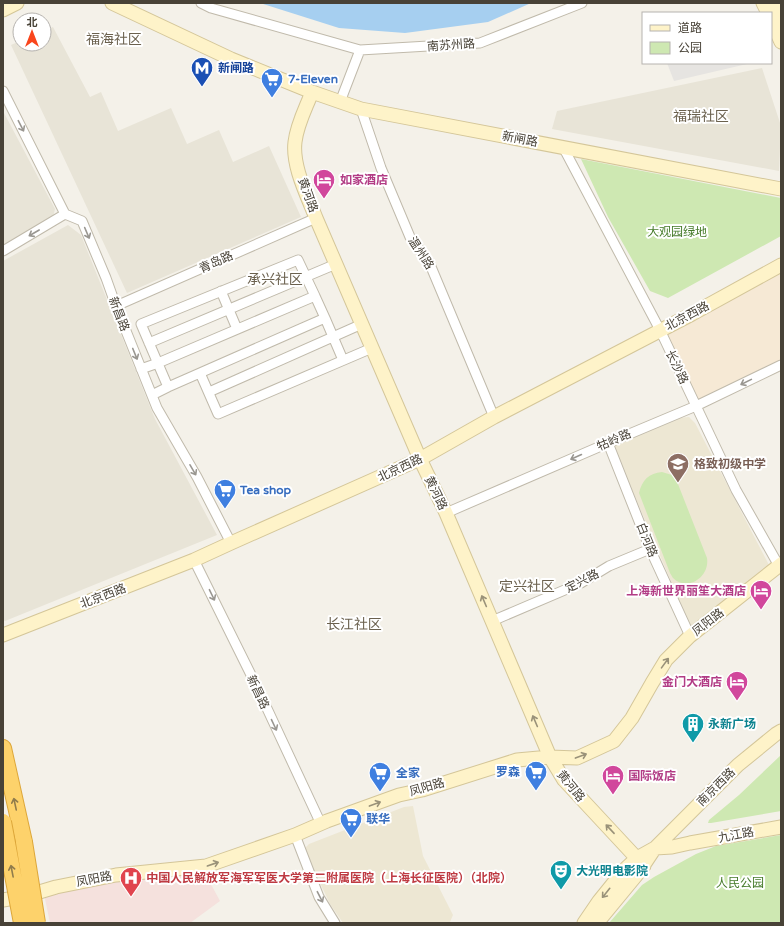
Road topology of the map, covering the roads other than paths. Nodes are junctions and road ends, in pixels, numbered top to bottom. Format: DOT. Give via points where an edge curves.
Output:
graph roads {
  1 [pos="17,3"];
  2 [pos="112,3"];
  3 [pos="201,3"];
  4 [pos="582,3"];
  5 [pos="763,3"];
  6 [pos="774,3"];
  7 [pos="3,9"];
  8 [pos="768,12"];
  9 [pos="772,22"];
  10 [pos="781,25"];
  11 [pos="781,42"];
  12 [pos="360,50"];
  13 [pos="3,91"];
  14 [pos="312,92"];
  15 [pos="340,102"];
  16 [pos="361,109"];
  17 [pos="563,147"];
  18 [pos="781,189"];
  19 [pos="65,214"];
  20 [pos="316,218"];
  21 [pos="3,251"];
  22 [pos="336,264"];
  23 [pos="781,265"];
  24 [pos="306,276"];
  25 [pos="221,291"];
  26 [pos="315,296"];
  27 [pos="116,306"];
  28 [pos="229,309"];
  29 [pos="325,318"];
  30 [pos="362,324"];
  31 [pos="237,329"];
  32 [pos="660,330"];
  33 [pos="333,337"];
  34 [pos="149,344"];
  35 [pos="372,348"];
  36 [pos="343,360"];
  37 [pos="158,364"];
  38 [pos="781,365"];
  39 [pos="142,370"];
  40 [pos="200,373"];
  41 [pos="168,387"];
  42 [pos="209,392"];
  43 [pos="152,395"];
  44 [pos="696,406"];
  45 [pos="494,417"];
  46 [pos="608,443"];
  47 [pos="420,459"];
  48 [pos="446,513"];
  49 [pos="231,543"];
  50 [pos="650,550"];
  51 [pos="194,560"];
  52 [pos="780,565"];
  53 [pos="492,621"];
  54 [pos="3,636"];
  55 [pos="690,636"];
  56 [pos="781,731"];
  57 [pos="3,748"];
  58 [pos="550,757"];
  59 [pos="3,822"];
  60 [pos="321,824"];
  61 [pos="781,827"];
  62 [pos="295,835"];
  63 [pos="690,843"];
  64 [pos="655,848"];
  65 [pos="640,862"];
  66 [pos="3,900"];
  67 [pos="22,923"];
  68 [pos="37,923"];
  69 [pos="335,923"];
  70 [pos="584,923"];
  71 [pos="597,923"];
  1 -- 7 [label="main road"];
  2 -- 14 [label="main road, 新闸路" via="230,59"];
  3 -- 12 [label="street, 南苏州路"];
  4 -- 12 [label="street, 南苏州路" via="480,43"];
  5 -- 8 [label="main road"];
  6 -- 10 [label="main road"];
  9 -- 11 [label="main road"];
  12 -- 15 [label="street"];
  13 -- 19 [label="street, one-way"];
  14 -- 15 [label="main road, 新闸路"];
  14 -- 20 [label="main road, 黄河路" via="297,131 295,158"];
  15 -- 16 [label="main road, 新闸路"];
  16 -- 17 [label="main road, 新闸路"];
  16 -- 45 [label="street, 温州路" via="381,168 410,237 429,262"];
  17 -- 18 [label="main road, 新闸路"];
  17 -- 32 [label="street, 长沙路"];
  19 -- 21 [label="street, one-way"];
  19 -- 27 [label="street, 新昌路, one-way" via="82,221"];
  20 -- 22 [label="main road, 黄河路"];
  20 -- 27 [label="street, 青岛路"];
  22 -- 24 [label="street"];
  22 -- 30 [label="main road, 黄河路"];
  23 -- 32 [label="main road, 北京西路"];
  24 -- 25 [label="street" via="298,260"];
  24 -- 26 [label="street"];
  24 -- 28 [label="street"];
  25 -- 28 [label="street"];
  25 -- 34 [label="street" via="141,324"];
  26 -- 29 [label="street"];
  26 -- 31 [label="street"];
  27 -- 39 [label="street, 新昌路, one-way"];
  28 -- 31 [label="street"];
  28 -- 34 [label="street"];
  29 -- 33 [label="street"];
  29 -- 40 [label="street"];
  30 -- 33 [label="street"];
  30 -- 35 [label="main road, 黄河路"];
  31 -- 37 [label="street"];
  32 -- 44 [label="street, 长沙路"];
  32 -- 45 [label="main road, 北京西路"];
  33 -- 36 [label="street"];
  33 -- 42 [label="street"];
  34 -- 37 [label="street"];
  35 -- 36 [label="street"];
  35 -- 47 [label="main road, 黄河路"];
  36 -- 42 [label="street" via="218,414"];
  37 -- 39 [label="street"];
  37 -- 41 [label="street"];
  38 -- 44 [label="street, 牯岭路, one-way"];
  39 -- 43 [label="street, 新昌路"];
  40 -- 41 [label="street"];
  40 -- 42 [label="street"];
  41 -- 43 [label="street"];
  43 -- 49 [label="street, 新昌路, one-way"];
  44 -- 46 [label="street, 牯岭路"];
  44 -- 52 [label="street, 长沙路" via="736,490"];
  45 -- 47 [label="main road, 北京西路"];
  46 -- 48 [label="street, 牯岭路, one-way"];
  46 -- 50 [label="street, 白河路"];
  47 -- 48 [label="main road, 黄河路"];
  47 -- 49 [label="main road, 北京西路"];
  53 -- 48 [label="main road, 黄河路, one-way"];
  49 -- 51 [label="main road, 北京西路"];
  50 -- 53 [label="street, 定兴路" via="609,566 581,584"];
  50 -- 55 [label="street, 白河路"];
  51 -- 54 [label="main road, 北京西路"];
  51 -- 60 [label="street, 新昌路, one-way"];
  52 -- 55 [label="main road, 凤阳路"];
  58 -- 53 [label="main road, 黄河路, one-way"];
  58 -- 55 [label="main road, 凤阳路, one-way" via="577,758 614,741 632,718 666,660"];
  56 -- 64 [label="main road, 南京西路" via="738,765"];
  68 -- 57 [label="highway, one-way, bridge" via="24,842"];
  60 -- 58 [label="main road, 凤阳路, one-way" via="399,795 517,760"];
  65 -- 58 [label="main road, 黄河路, one-way" via="564,780"];
  67 -- 59 [label="highway, one-way, bridge"];
  60 -- 62 [label="main road, 凤阳路"];
  61 -- 63 [label="main road, 九江路"];
  66 -- 62 [label="main road, 凤阳路, one-way" via="116,875 206,866"];
  62 -- 69 [label="street, one-way" via="319,897"];
  63 -- 64 [label="main road, 九江路"];
  63 -- 65 [label="main road, 九江路"];
  64 -- 65 [label="main road, 南京西路"];
  65 -- 70 [label="main road, 南京西路, one-way" via="624,870"];
  65 -- 71 [label="main road, 南京西路"];
}
